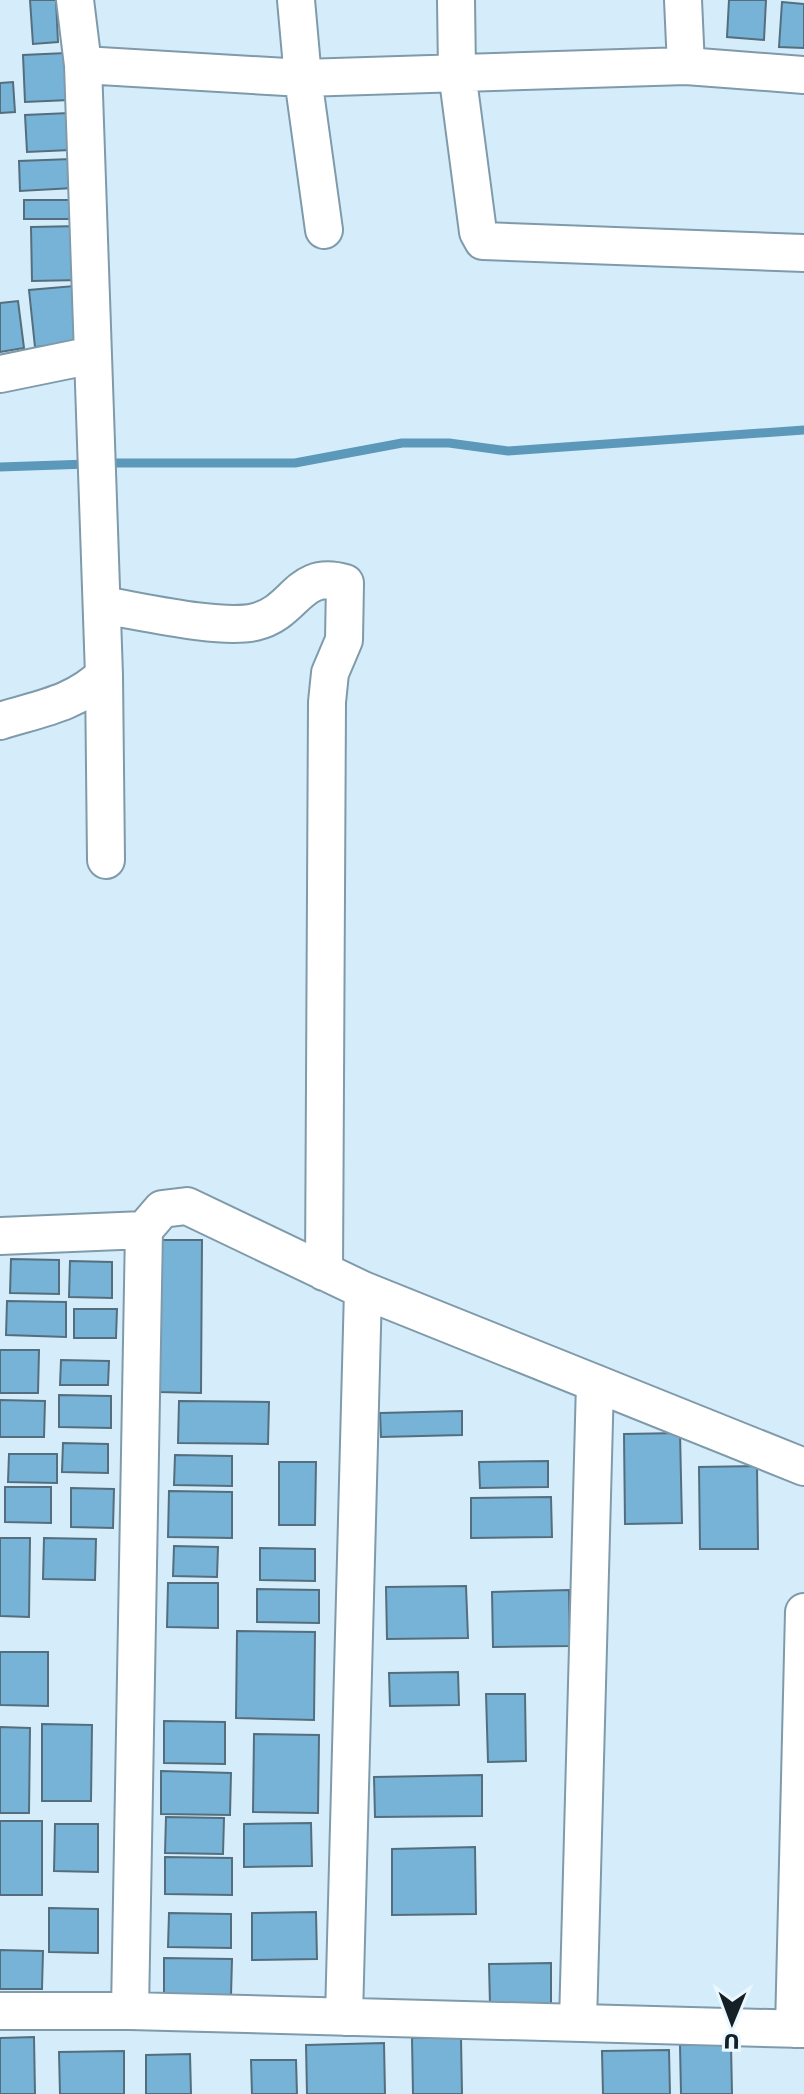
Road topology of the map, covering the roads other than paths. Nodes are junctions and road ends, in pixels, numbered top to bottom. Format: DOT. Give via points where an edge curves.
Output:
graph roads {
  1 [pos="75,0"];
  2 [pos="296,0"];
  3 [pos="456,0"];
  4 [pos="683,0"];
  5 [pos="83,65"];
  6 [pos="686,66"];
  7 [pos="457,72"];
  8 [pos="804,75"];
  9 [pos="303,78"];
  10 [pos="324,230"];
  11 [pos="804,253"];
  12 [pos="93,355"];
  13 [pos="0,374"];
  14 [pos="102,605"];
  15 [pos="104,675"];
  16 [pos="0,721"];
  17 [pos="106,860"];
  18 [pos="144,1230"];
  19 [pos="0,1236"];
  20 [pos="324,1272"];
  21 [pos="363,1290"];
  22 [pos="595,1383"];
  23 [pos="804,1467"];
  24 [pos="804,1612"];
  25 [pos="0,2011"];
  26 [pos="130,2011"];
  27 [pos="344,2017"];
  28 [pos="578,2023"];
  29 [pos="799,2029"];
  1 -- 5 [label="street"];
  2 -- 9 [label="street"];
  3 -- 7 [label="street"];
  4 -- 6 [label="street"];
  5 -- 9 [label="street"];
  5 -- 12 [label="street"];
  6 -- 7 [label="street"];
  6 -- 8 [label="street"];
  7 -- 9 [label="street"];
  7 -- 11 [label="street" via="483,241"];
  9 -- 10 [label="street"];
  12 -- 13 [label="street"];
  12 -- 14 [label="street"];
  14 -- 15 [label="street"];
  14 -- 20 [label="street" via="255,622 286,606 311,581 345,583 344,640 330,673 327,702"];
  15 -- 16 [label="street" via="66,702"];
  15 -- 17 [label="street"];
  18 -- 19 [label="street"];
  18 -- 20 [label="street" via="162,1209 187,1206"];
  18 -- 26 [label="street"];
  20 -- 21 [label="street"];
  21 -- 22 [label="street"];
  21 -- 27 [label="street"];
  22 -- 23 [label="street"];
  22 -- 28 [label="street"];
  24 -- 29 [label="street"];
  25 -- 26 [label="street"];
  26 -- 27 [label="street"];
  27 -- 28 [label="street"];
  28 -- 29 [label="street"];
}
